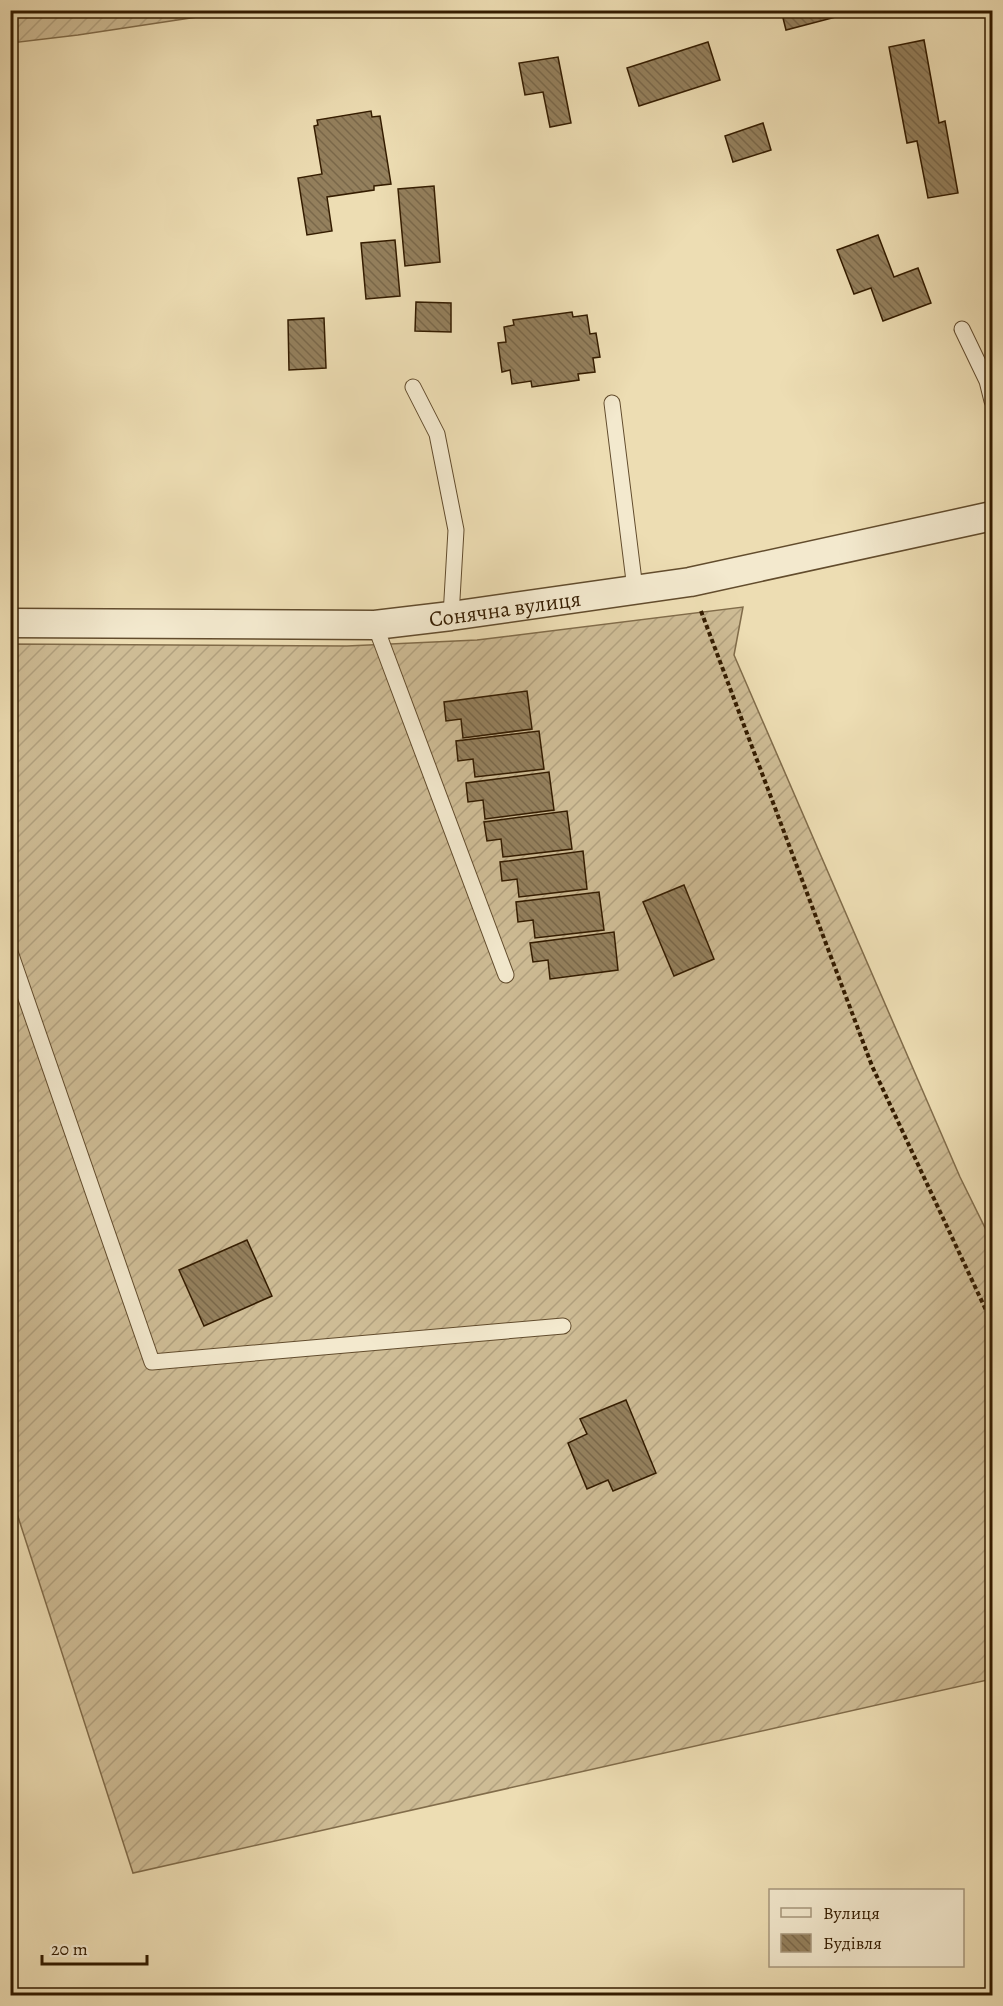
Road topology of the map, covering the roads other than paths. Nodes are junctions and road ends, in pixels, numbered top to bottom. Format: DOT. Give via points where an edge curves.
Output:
graph roads {
  1 [pos="962,329"];
  2 [pos="413,387"];
  3 [pos="993,401"];
  4 [pos="612,403"];
  5 [pos="993,516"];
  6 [pos="635,589"];
  7 [pos="451,616"];
  8 [pos="10,623"];
  9 [pos="375,624"];
  10 [pos="10,952"];
  11 [pos="506,975"];
  12 [pos="563,1326"];
  1 -- 3 [label="lane"];
  2 -- 7 [label="lane" via="437,434 456,530"];
  4 -- 6 [label="lane"];
  5 -- 6 [label="street, Сонячна вулиця" via="690,582"];
  6 -- 7 [label="street, Сонячна вулиця"];
  7 -- 9 [label="street, Сонячна вулиця"];
  8 -- 9 [label="street, Сонячна вулиця"];
  9 -- 11 [label="lane"];
  10 -- 12 [label="lane" via="152,1362"];
}
